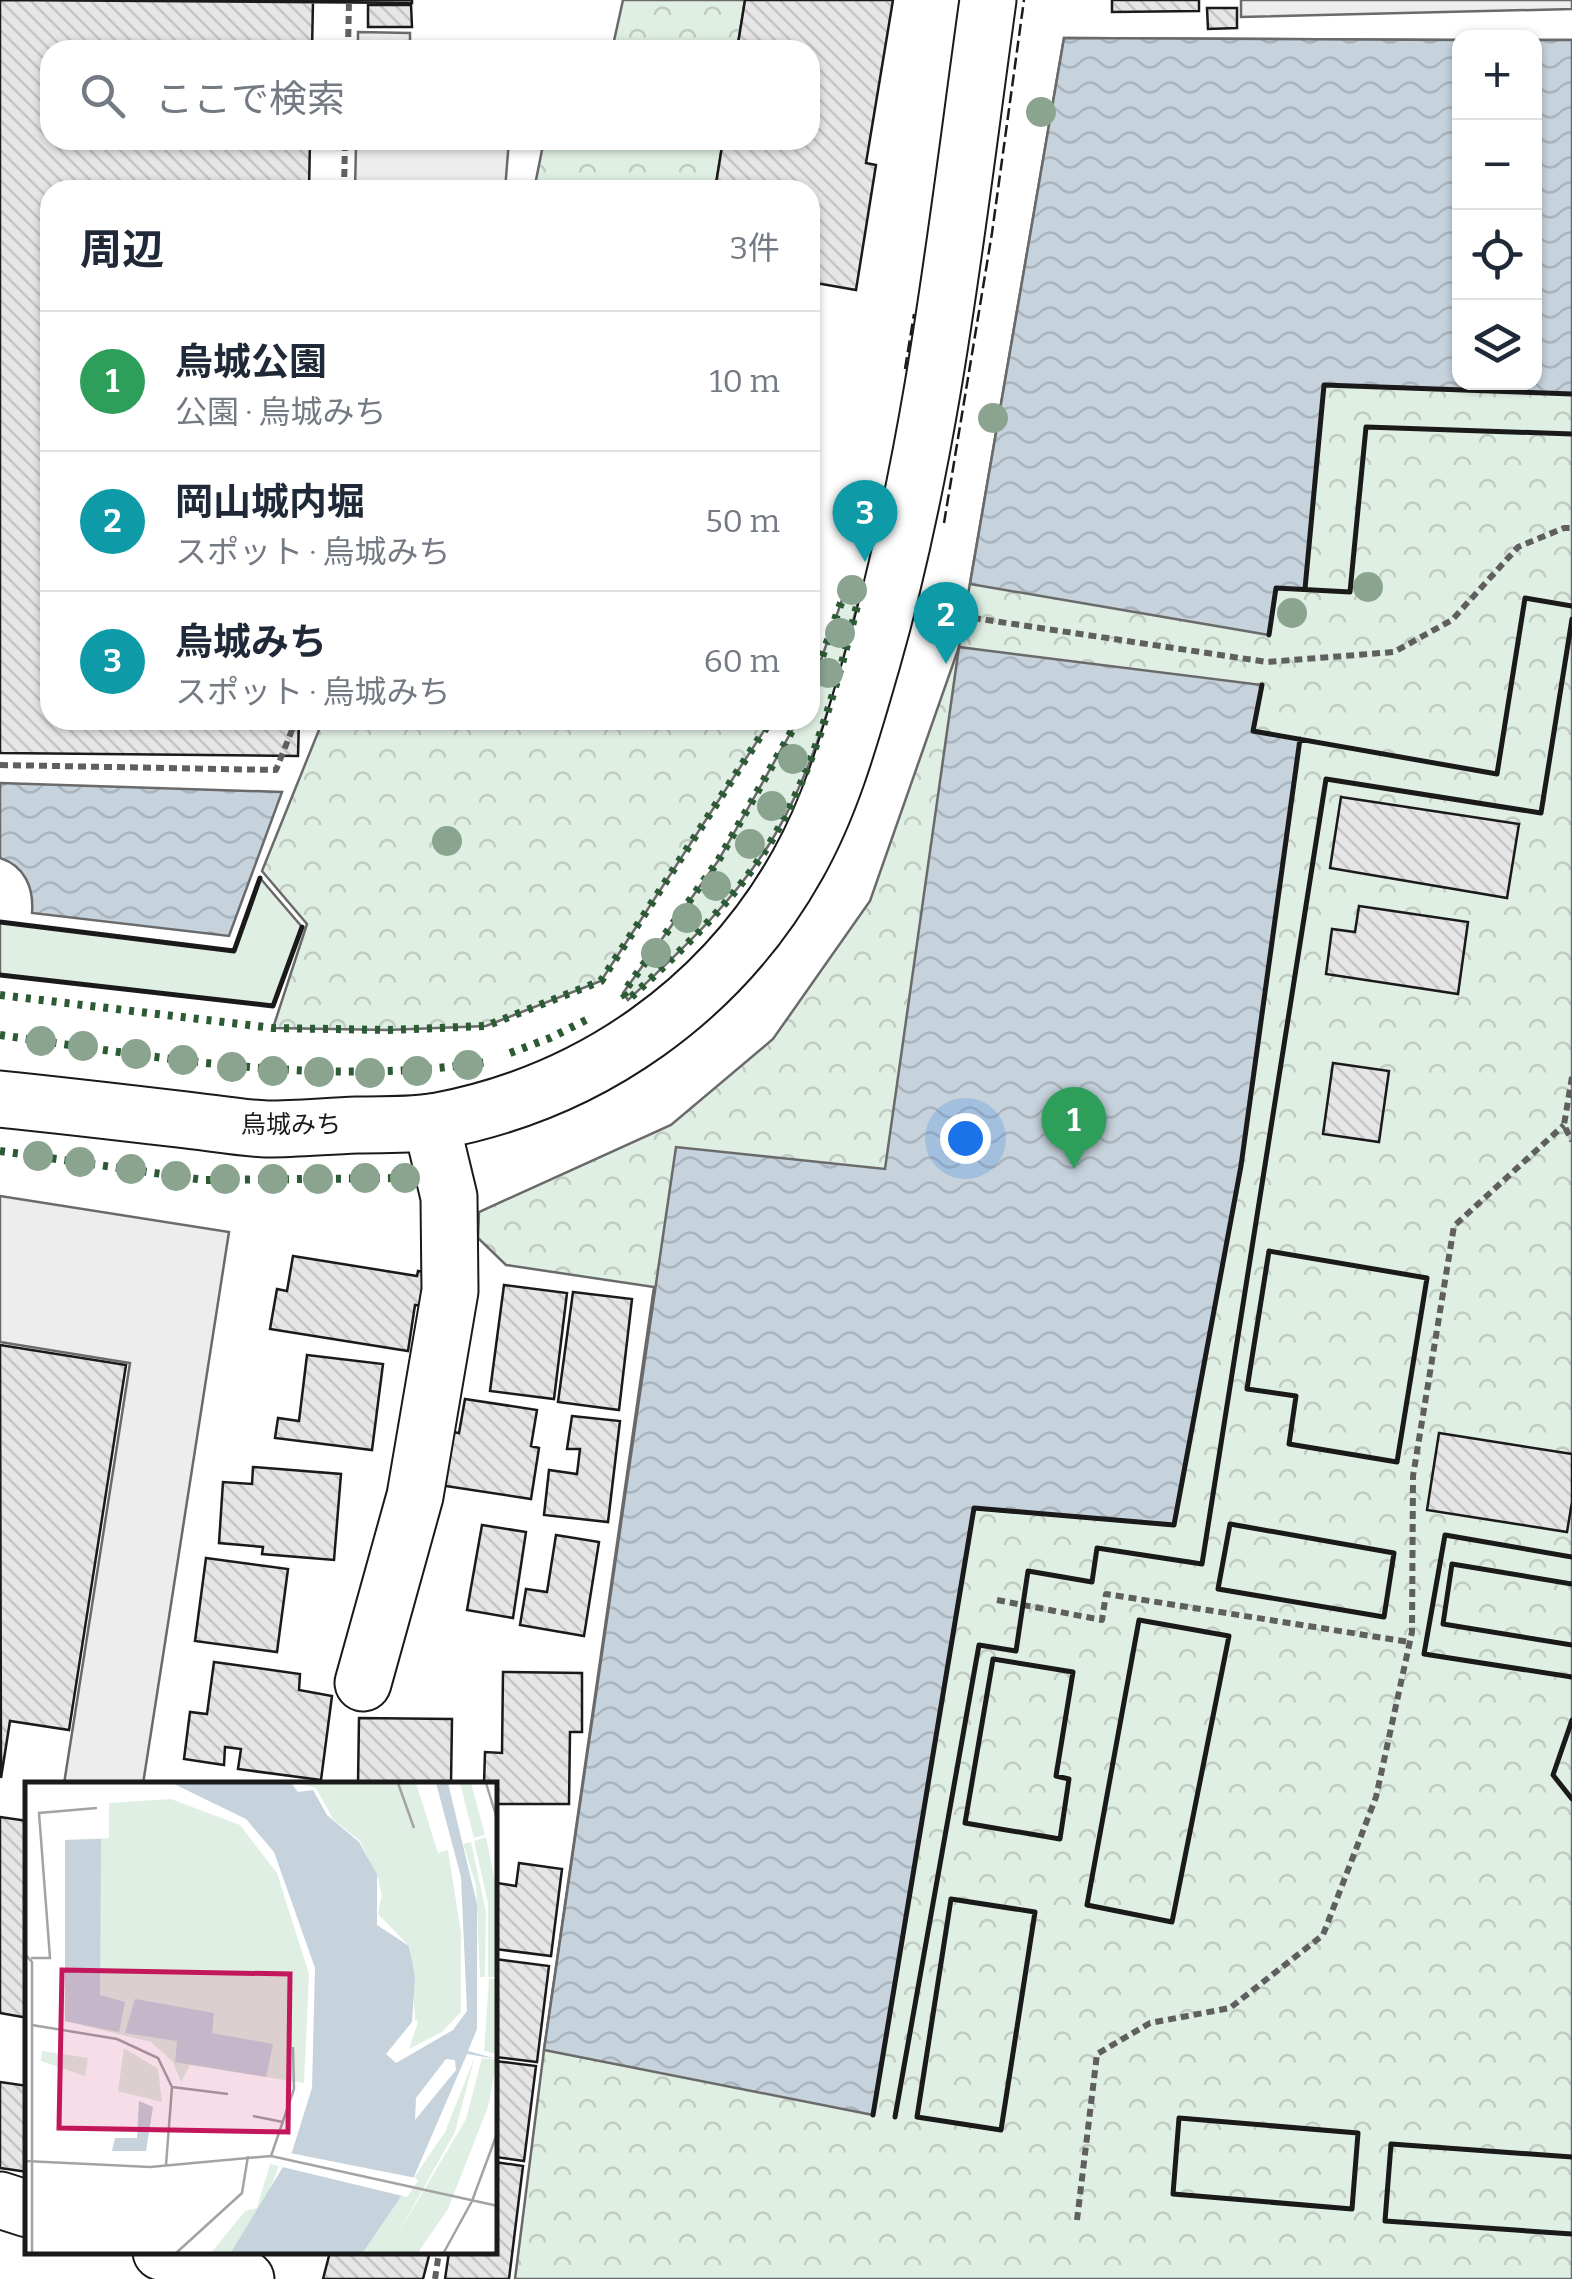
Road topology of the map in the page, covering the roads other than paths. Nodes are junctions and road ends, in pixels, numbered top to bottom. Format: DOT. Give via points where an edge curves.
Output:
graph roads {
  1 [pos="988,0"];
  2 [pos="0,1098"];
  3 [pos="431,1122"];
  4 [pos="363,1683"];
  5 [pos="0,2200"];
  6 [pos="25,2208"];
  7 [pos="166,2254"];
  8 [pos="246,2279"];
  1 -- 3 [label="street, 烏城みち" via="932,395 900,565 853,726 798,864 711,978 624,1051 481,1112"];
  2 -- 3 [label="street, 烏城みち" via="265,1129"];
  3 -- 4 [label="street" via="449,1197 450,1291 415,1496"];
  5 -- 6 [label="street"];
  7 -- 8 [label="street"];
}
